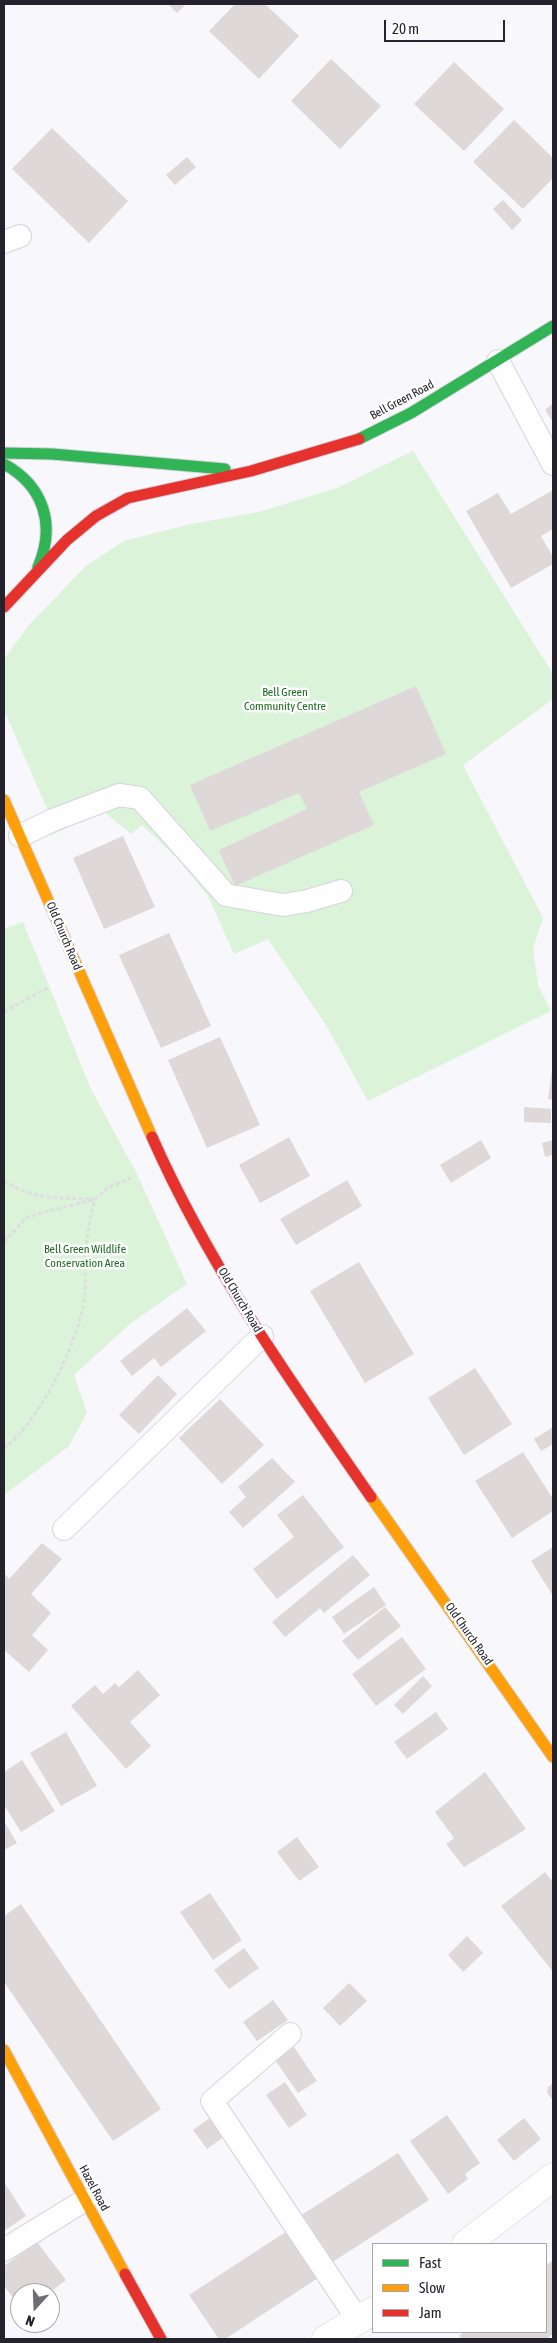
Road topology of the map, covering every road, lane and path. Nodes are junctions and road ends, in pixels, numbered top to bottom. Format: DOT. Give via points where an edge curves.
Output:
graph roads {
  1 [pos="553,326"];
  2 [pos="498,361"];
  3 [pos="4,453"];
  4 [pos="4,464"];
  5 [pos="553,464"];
  6 [pos="251,471"];
  7 [pos="36,570"];
  8 [pos="4,607"];
  9 [pos="4,800"];
  10 [pos="20,836"];
  11 [pos="341,891"];
  12 [pos="80,974"];
  13 [pos="4,1012"];
  14 [pos="166,1168"];
  15 [pos="4,1180"];
  16 [pos="95,1199"];
  17 [pos="4,1242"];
  18 [pos="262,1336"];
  19 [pos="4,1448"];
  20 [pos="64,1529"];
  21 [pos="553,1757"];
  22 [pos="290,2034"];
  23 [pos="4,2050"];
  24 [pos="553,2177"];
  25 [pos="85,2200"];
  26 [pos="467,2243"];
  27 [pos="4,2250"];
  28 [pos="366,2315"];
  29 [pos="161,2339"];
  30 [pos="326,2339"];
  1 -- 2 [label="main road, Bell Green Road"];
  2 -- 5 [label="lane"];
  2 -- 6 [label="main road, Bell Green Road" via="411,413 351,443"];
  3 -- 6 [label="main road, Bell Green Road"];
  4 -- 7 [label="main road, Bell Green Road" via="21,473 40,499 48,540"];
  6 -- 7 [label="main road, Bell Green Road" via="128,498 96,516"];
  7 -- 8 [label="main road, Bell Green Road"];
  9 -- 10 [label="main road, Old Church Road"];
  10 -- 11 [label="lane" via="52,820 119,795 140,798 226,895 283,905"];
  10 -- 12 [label="main road, Old Church Road"];
  12 -- 13 [label="path"];
  12 -- 14 [label="main road, Old Church Road"];
  14 -- 16 [label="path" via="137,1175 109,1187"];
  14 -- 18 [label="main road, Old Church Road" via="228,1282"];
  15 -- 16 [label="path" via="20,1191"];
  16 -- 17 [label="path" via="27,1217"];
  16 -- 19 [label="path" via="88,1224 84,1302 74,1335 46,1398"];
  18 -- 20 [label="lane"];
  18 -- 21 [label="main road, Old Church Road"];
  22 -- 28 [label="lane" via="212,2101"];
  23 -- 25 [label="main road, Hazel Road"];
  24 -- 26 [label="street"];
  25 -- 27 [label="lane"];
  25 -- 29 [label="main road, Hazel Road"];
  28 -- 30 [label="street"];
}
